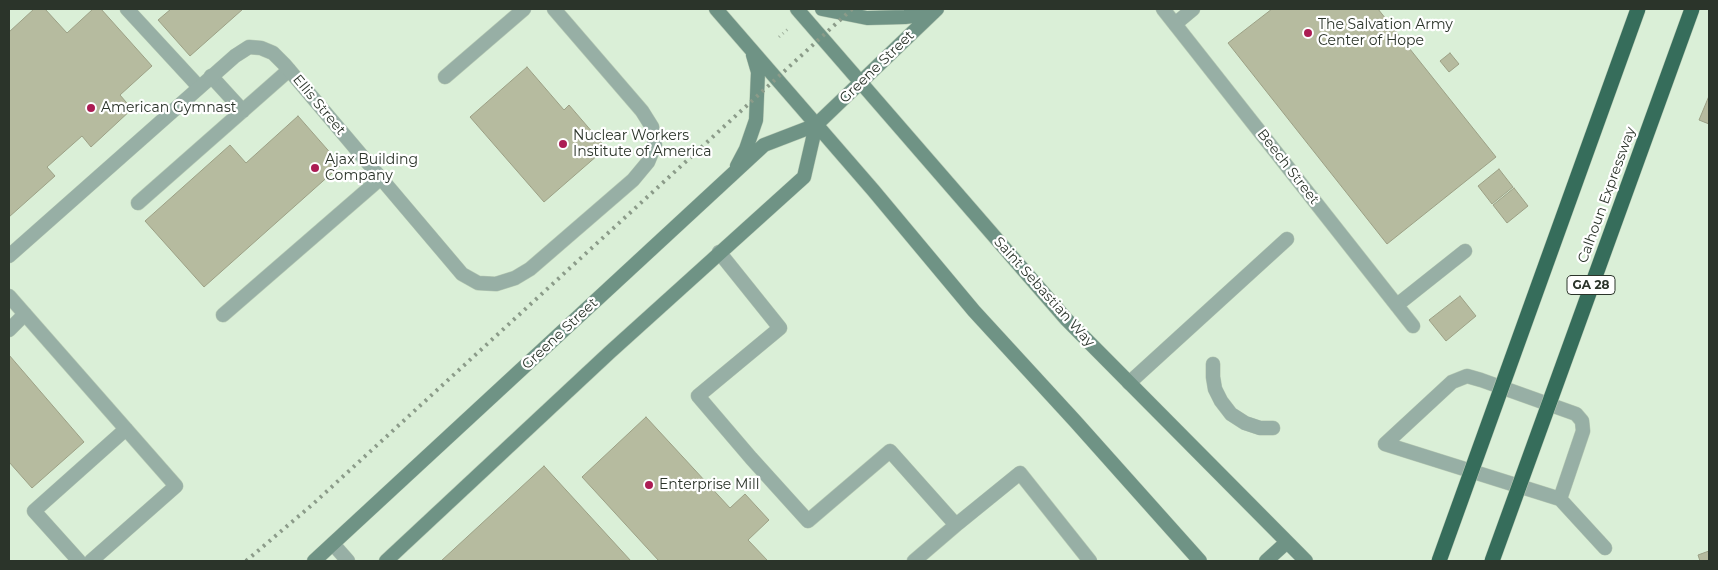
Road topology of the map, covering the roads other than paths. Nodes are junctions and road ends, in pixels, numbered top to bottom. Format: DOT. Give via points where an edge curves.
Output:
graph roads {
  1 [pos="127,9"];
  2 [pos="524,9"];
  3 [pos="554,9"];
  4 [pos="716,9"];
  5 [pos="798,9"];
  6 [pos="822,9"];
  7 [pos="1163,9"];
  8 [pos="1193,9"];
  9 [pos="1638,9"];
  10 [pos="1692,9"];
  11 [pos="935,11"];
  12 [pos="1175,24"];
  13 [pos="751,50"];
  14 [pos="289,70"];
  15 [pos="211,76"];
  16 [pos="445,77"];
  17 [pos="860,82"];
  18 [pos="199,87"];
  19 [pos="243,111"];
  20 [pos="816,125"];
  21 [pos="381,178"];
  22 [pos="726,181"];
  23 [pos="138,203"];
  24 [pos="1287,239"];
  25 [pos="1465,251"];
  26 [pos="719,252"];
  27 [pos="9,256"];
  28 [pos="9,296"];
  29 [pos="1397,305"];
  30 [pos="25,314"];
  31 [pos="223,315"];
  32 [pos="1414,326"];
  33 [pos="9,330"];
  34 [pos="1213,364"];
  35 [pos="1129,382"];
  36 [pos="1274,428"];
  37 [pos="126,429"];
  38 [pos="1560,499"];
  39 [pos="956,525"];
  40 [pos="1287,542"];
  41 [pos="333,544"];
  42 [pos="1605,548"];
  43 [pos="79,561"];
  44 [pos="91,561"];
  45 [pos="314,561"];
  46 [pos="348,561"];
  47 [pos="386,561"];
  48 [pos="914,561"];
  49 [pos="1090,561"];
  50 [pos="1200,561"];
  51 [pos="1266,561"];
  52 [pos="1306,561"];
  53 [pos="1439,561"];
  54 [pos="1492,561"];
  1 -- 18 [label="street"];
  2 -- 16 [label="street"];
  3 -- 21 [label="street, Ellis Street" via="642,111 652,127 655,145 648,162 633,180 530,269 496,284 478,283 462,274"];
  4 -- 13 [label="main road"];
  5 -- 17 [label="main road, Saint Sebastian Way"];
  6 -- 11 [label="main road" via="867,18 905,17"];
  7 -- 12 [label="street, Beech Street"];
  8 -- 12 [label="street"];
  9 -- 53 [label="highway, bridge"];
  10 -- 54 [label="highway, Calhoun Expressway / GA 28, bridge"];
  11 -- 17 [label="main road, Greene Street"];
  12 -- 29 [label="street, Beech Street"];
  13 -- 20 [label="main road"];
  13 -- 22 [label="main road" via="758,72 756,120 746,149"];
  14 -- 15 [label="street, Ellis Street" via="273,53 248,47"];
  14 -- 19 [label="street"];
  14 -- 21 [label="street, Ellis Street"];
  15 -- 18 [label="street, Ellis Street"];
  15 -- 19 [label="street"];
  17 -- 20 [label="main road, Greene Street"];
  17 -- 35 [label="main road, Saint Sebastian Way" via="1066,319"];
  18 -- 27 [label="street, Ellis Street"];
  19 -- 23 [label="street"];
  20 -- 22 [label="main road, Greene Street" via="764,145"];
  20 -- 26 [label="main road" via="804,177"];
  20 -- 50 [label="main road" via="974,312"];
  21 -- 31 [label="street"];
  22 -- 41 [label="main road, Greene Street"];
  24 -- 35 [label="street"];
  25 -- 29 [label="street"];
  26 -- 39 [label="street" via="780,328 698,396 751,458 808,521 890,451"];
  26 -- 47 [label="main road"];
  28 -- 30 [label="street"];
  29 -- 32 [label="street, Beech Street"];
  30 -- 33 [label="street"];
  30 -- 37 [label="street"];
  34 -- 36 [label="street" via="1215,389 1231,414 1260,428"];
  35 -- 40 [label="main road, Saint Sebastian Way"];
  37 -- 43 [label="street" via="34,511"];
  37 -- 44 [label="street" via="176,486"];
  38 -- 38 [label="street" via="1583,432 1582,421 1576,414 1482,380 1467,376 1452,382 1384,444"];
  38 -- 42 [label="street"];
  39 -- 48 [label="street"];
  39 -- 49 [label="street" via="1020,473"];
  40 -- 51 [label="main road"];
  40 -- 52 [label="main road, Saint Sebastian Way"];
  41 -- 45 [label="main road, Greene Street"];
  41 -- 46 [label="street"];
}
